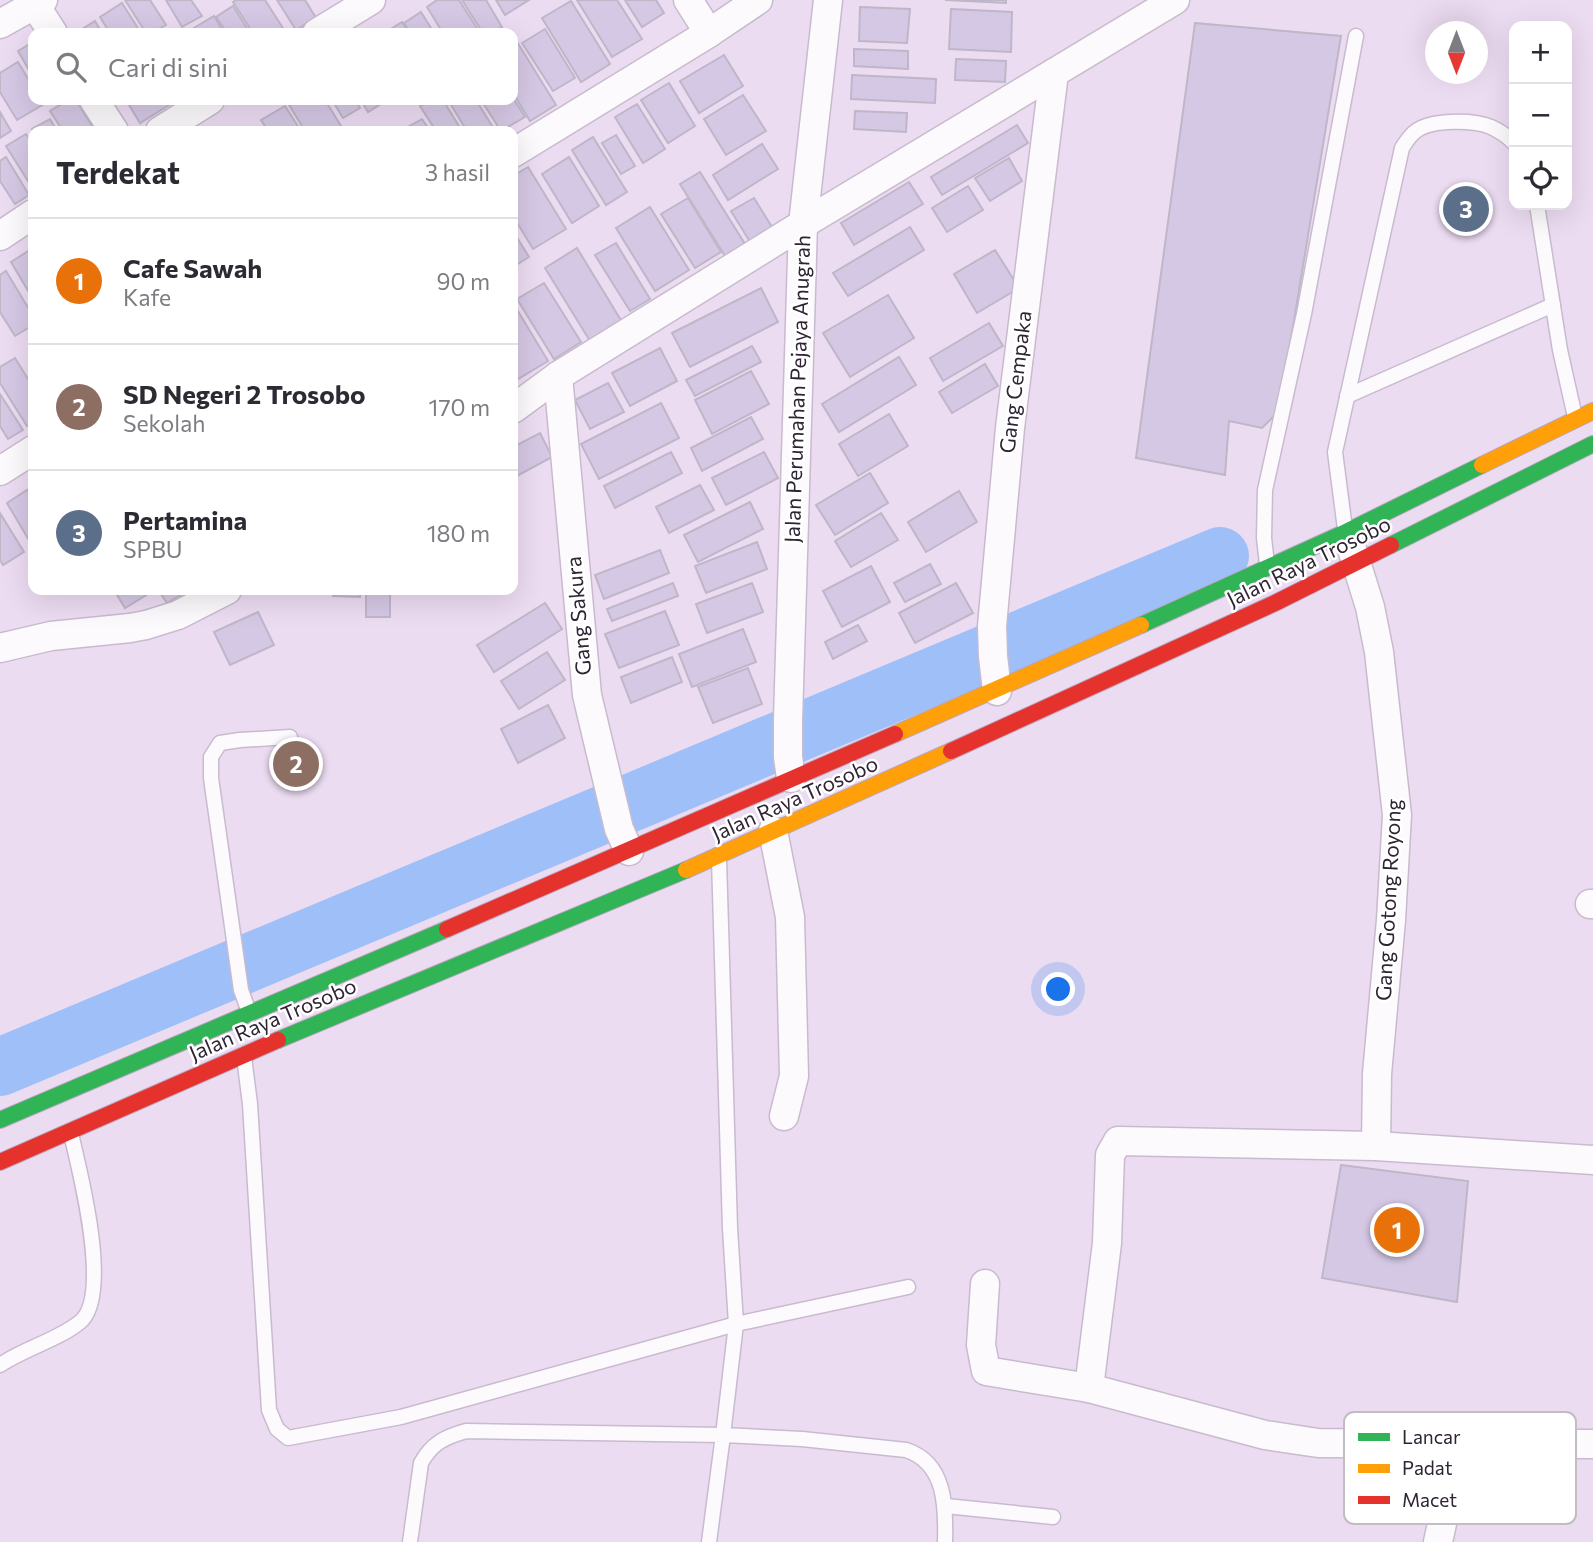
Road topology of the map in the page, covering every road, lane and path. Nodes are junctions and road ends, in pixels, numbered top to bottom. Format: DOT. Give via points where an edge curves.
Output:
graph roads {
  1 [pos="371,0"];
  2 [pos="688,0"];
  3 [pos="758,0"];
  4 [pos="828,0"];
  5 [pos="1175,0"];
  6 [pos="39,3"];
  7 [pos="0,24"];
  8 [pos="51,28"];
  9 [pos="325,28"];
  10 [pos="709,33"];
  11 [pos="1356,36"];
  12 [pos="1054,74"];
  13 [pos="97,105"];
  14 [pos="202,105"];
  15 [pos="111,126"];
  16 [pos="168,126"];
  17 [pos="1509,139"];
  18 [pos="518,150"];
  19 [pos="1538,210"];
  20 [pos="28,217"];
  21 [pos="803,224"];
  22 [pos="0,236"];
  23 [pos="1553,305"];
  24 [pos="558,376"];
  25 [pos="1347,397"];
  26 [pos="518,405"];
  27 [pos="1593,411"];
  28 [pos="1575,420"];
  29 [pos="1588,447"];
  30 [pos="28,453"];
  31 [pos="0,471"];
  32 [pos="1346,532"];
  33 [pos="1356,564"];
  34 [pos="1271,586"];
  35 [pos="217,595"];
  36 [pos="0,648"];
  37 [pos="996,685"];
  38 [pos="290,737"];
  39 [pos="789,768"];
  40 [pos="774,831"];
  41 [pos="624,840"];
  42 [pos="719,856"];
  43 [pos="250,1015"];
  44 [pos="244,1054"];
  45 [pos="783,1116"];
  46 [pos="0,1120"];
  47 [pos="70,1131"];
  48 [pos="1376,1146"];
  49 [pos="1593,1160"];
  50 [pos="0,1162"];
  51 [pos="985,1284"];
  52 [pos="908,1287"];
  53 [pos="736,1324"];
  54 [pos="0,1365"];
  55 [pos="1088,1388"];
  56 [pos="723,1435"];
  57 [pos="1344,1443"];
  58 [pos="946,1506"];
  59 [pos="1052,1517"];
  60 [pos="1442,1524"];
  61 [pos="411,1542"];
  62 [pos="709,1542"];
  63 [pos="945,1542"];
  64 [pos="1438,1542"];
  1 -- 9 [label="street"];
  2 -- 10 [label="street"];
  3 -- 10 [label="street"];
  4 -- 21 [label="street, Jalan Perumahan Pejaya Anugrah"];
  5 -- 12 [label="street"];
  6 -- 7 [label="street"];
  6 -- 8 [label="street"];
  10 -- 18 [label="street"];
  11 -- 34 [label="lane" via="1304,314 1265,490 1264,538"];
  12 -- 21 [label="street"];
  12 -- 37 [label="street, Gang Cempaka" via="1010,428 992,630"];
  13 -- 15 [label="street"];
  14 -- 16 [label="street"];
  17 -- 25 [label="lane" via="1491,127 1450,122 1423,127 1402,148"];
  19 -- 23 [label="lane"];
  20 -- 22 [label="street"];
  21 -- 24 [label="street"];
  21 -- 39 [label="street, Jalan Perumahan Pejaya Anugrah"];
  23 -- 25 [label="lane"];
  23 -- 28 [label="lane"];
  24 -- 26 [label="street"];
  24 -- 41 [label="street, Gang Sakura" via="587,695"];
  25 -- 32 [label="lane" via="1335,452"];
  27 -- 28 [label="highway, Jalan Raya Trosobo"];
  28 -- 29 [label="lane"];
  28 -- 32 [label="highway, Jalan Raya Trosobo"];
  29 -- 33 [label="highway, Jalan Raya Trosobo"];
  30 -- 31 [label="street"];
  32 -- 33 [label="street, Gang Gotong Royong"];
  32 -- 34 [label="highway, Jalan Raya Trosobo"];
  33 -- 34 [label="highway, Jalan Raya Trosobo"];
  33 -- 48 [label="street, Gang Gotong Royong" via="1379,652 1397,815 1377,1074"];
  34 -- 37 [label="highway, Jalan Raya Trosobo"];
  34 -- 40 [label="highway, Jalan Raya Trosobo"];
  35 -- 36 [label="street" via="146,625 51,636"];
  37 -- 39 [label="highway, Jalan Raya Trosobo"];
  38 -- 43 [label="lane" via="220,743 211,757 235,953"];
  39 -- 41 [label="highway, Jalan Raya Trosobo"];
  40 -- 42 [label="highway, Jalan Raya Trosobo"];
  40 -- 45 [label="street" via="790,917 794,1076"];
  41 -- 43 [label="highway, Jalan Raya Trosobo"];
  42 -- 44 [label="highway, Jalan Raya Trosobo"];
  42 -- 53 [label="lane"];
  43 -- 46 [label="highway, Jalan Raya Trosobo"];
  44 -- 47 [label="highway, Jalan Raya Trosobo"];
  44 -- 53 [label="lane" via="269,1410 283,1436 302,1437 401,1417"];
  47 -- 50 [label="highway, Jalan Raya Trosobo"];
  47 -- 54 [label="lane" via="85,1191 93,1303 89,1313 68,1330"];
  48 -- 49 [label="street"];
  48 -- 55 [label="street" via="1118,1141 1110,1155 1107,1243"];
  51 -- 55 [label="street" via="981,1346 986,1371"];
  52 -- 53 [label="lane"];
  53 -- 56 [label="lane"];
  55 -- 57 [label="street" via="1265,1435"];
  56 -- 58 [label="lane" via="802,1439 919,1454 934,1470"];
  56 -- 61 [label="lane" via="466,1432 450,1436 438,1441 421,1463"];
  56 -- 62 [label="lane"];
  58 -- 59 [label="lane"];
  58 -- 63 [label="lane"];
  60 -- 64 [label="street"];
}
